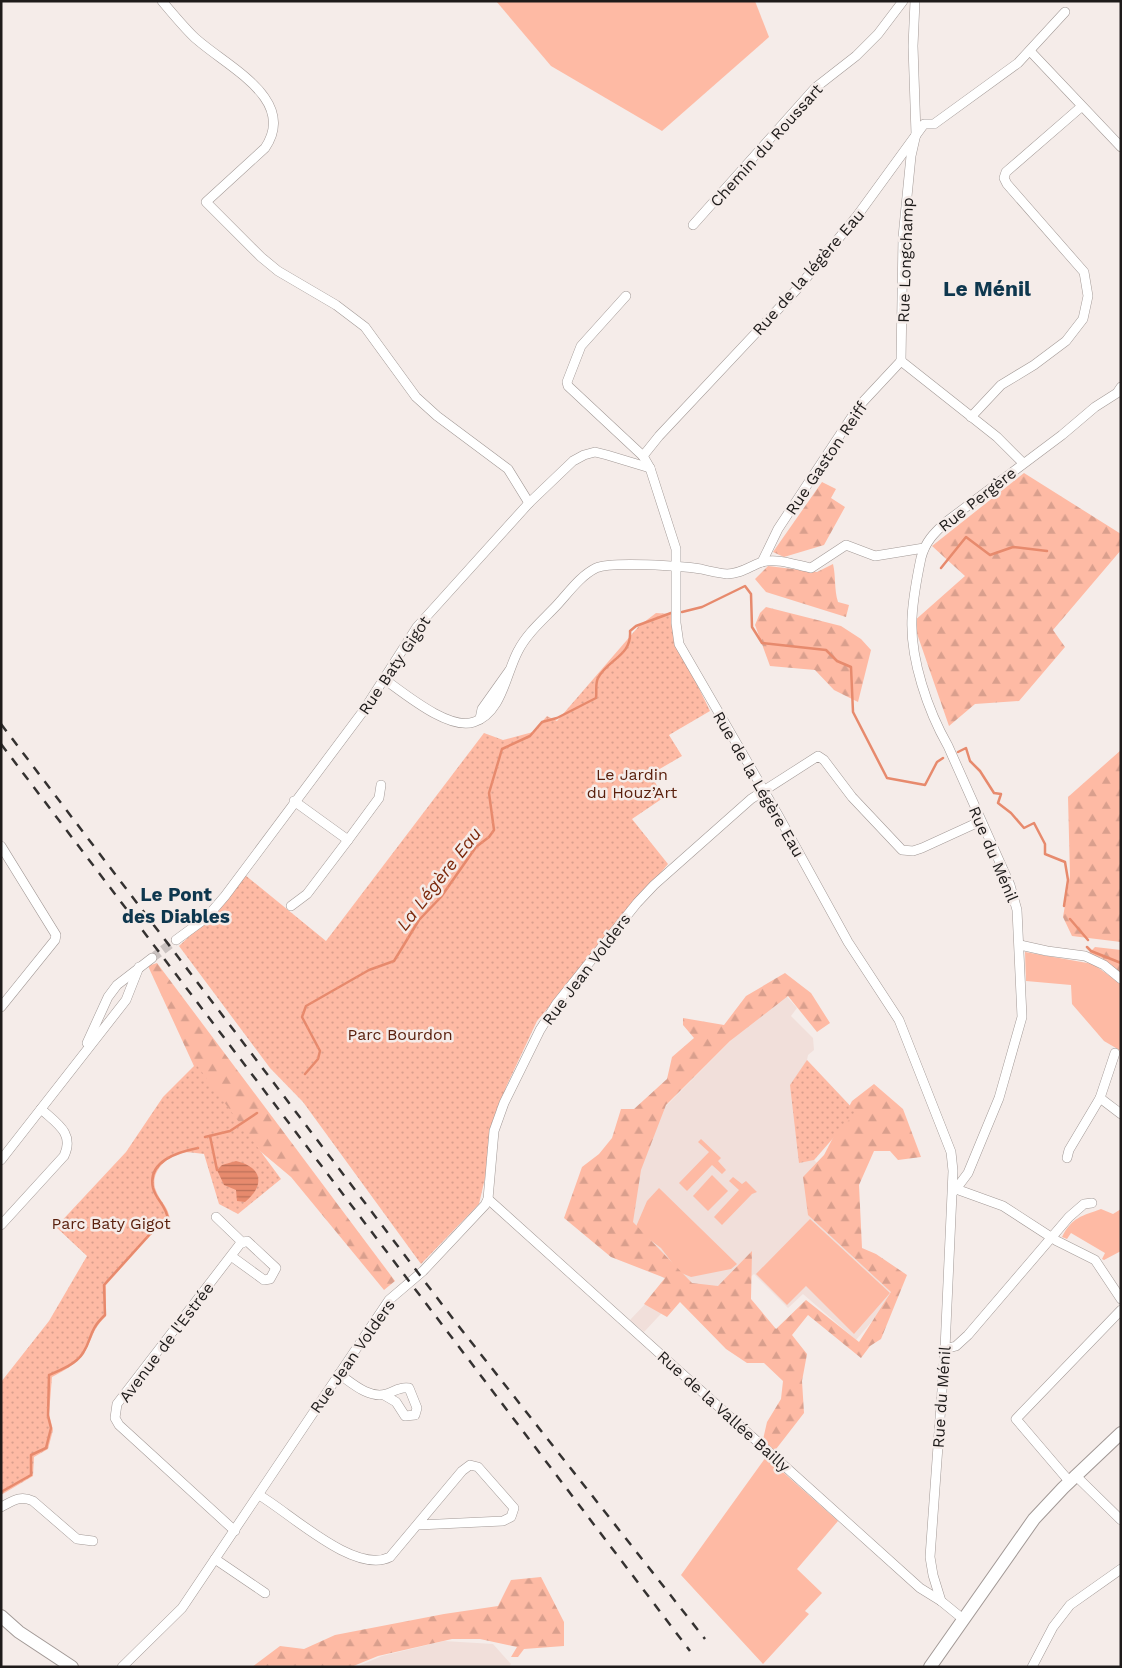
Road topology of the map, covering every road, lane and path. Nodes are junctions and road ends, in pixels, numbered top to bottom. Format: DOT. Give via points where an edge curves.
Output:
graph roads {
  1 [pos="162,1"];
  2 [pos="903,1"];
  3 [pos="915,1"];
  4 [pos="1065,12"];
  5 [pos="1030,51"];
  6 [pos="1081,107"];
  7 [pos="916,134"];
  8 [pos="1121,147"];
  9 [pos="693,226"];
  10 [pos="626,296"];
  11 [pos="901,361"];
  12 [pos="1121,388"];
  13 [pos="971,416"];
  14 [pos="644,456"];
  15 [pos="1023,463"];
  16 [pos="650,468"];
  17 [pos="530,503"];
  18 [pos="924,548"];
  19 [pos="762,562"];
  20 [pos="677,568"];
  21 [pos="384,679"];
  22 [pos="381,785"];
  23 [pos="764,791"];
  24 [pos="294,801"];
  25 [pos="981,821"];
  26 [pos="348,840"];
  27 [pos="3,853"];
  28 [pos="291,906"];
  29 [pos="176,940"];
  30 [pos="1020,945"];
  31 [pos="152,958"];
  32 [pos="139,967"];
  33 [pos="1121,978"];
  34 [pos="1,1007"];
  35 [pos="83,1053"];
  36 [pos="1115,1053"];
  37 [pos="1100,1098"];
  38 [pos="41,1109"];
  39 [pos="1121,1114"];
  40 [pos="1067,1158"];
  41 [pos="1,1160"];
  42 [pos="954,1191"];
  43 [pos="488,1199"];
  44 [pos="1092,1203"];
  45 [pos="216,1217"];
  46 [pos="1,1224"];
  47 [pos="1053,1238"];
  48 [pos="242,1242"];
  49 [pos="231,1256"];
  50 [pos="1121,1299"];
  51 [pos="1121,1310"];
  52 [pos="945,1349"];
  53 [pos="339,1374"];
  54 [pos="384,1395"];
  55 [pos="1121,1433"];
  56 [pos="1072,1478"];
  57 [pos="259,1495"];
  58 [pos="1,1507"];
  59 [pos="1121,1520"];
  60 [pos="418,1525"];
  61 [pos="235,1531"];
  62 [pos="93,1541"];
  63 [pos="215,1559"];
  64 [pos="1121,1569"];
  65 [pos="265,1593"];
  66 [pos="941,1601"];
  67 [pos="1,1616"];
  68 [pos="963,1619"];
  69 [pos="72,1667"];
  70 [pos="122,1667"];
  71 [pos="930,1667"];
  72 [pos="1032,1667"];
  1 -- 17 [label="street" via="193,36 253,84 270,105 275,122 272,138 265,148 206,202 278,271 336,305 365,327 416,397 508,469"];
  2 -- 9 [label="street, Chemin du Roussart" via="856,56 815,88"];
  3 -- 7 [label="street, Rue Longchamp"];
  4 -- 5 [label="street"];
  5 -- 6 [label="street"];
  5 -- 7 [label="street" via="954,111 934,124 924,124"];
  6 -- 8 [label="street"];
  6 -- 13 [label="street" via="1006,172 1004,178 1084,272 1088,296 1083,319 1066,341 1001,385"];
  7 -- 11 [label="street, Rue Longchamp" via="903,237"];
  7 -- 14 [label="street, Rue de la légère Eau" via="839,239 798,288"];
  10 -- 14 [label="street" via="580,346 567,382 570,390"];
  11 -- 13 [label="street"];
  11 -- 19 [label="street, Rue Gaston Reiff" via="859,406 778,529"];
  12 -- 15 [label="street, Rue Pergère"];
  13 -- 15 [label="street"];
  14 -- 16 [label="street, Rue de la Légère Eau"];
  15 -- 18 [label="street, Rue Pergère" via="946,522"];
  16 -- 17 [label="street, Rue Baty Gigot" via="595,452 584,455 573,461"];
  16 -- 20 [label="street, Rue de la Légère Eau" via="676,548"];
  17 -- 21 [label="street, Rue Baty Gigot" via="426,615"];
  18 -- 19 [label="street" via="875,556 846,545 811,568 778,561"];
  18 -- 25 [label="street, Rue du Ménil" via="912,618 919,670 936,725"];
  19 -- 20 [label="street" via="728,574"];
  20 -- 21 [label="street" via="615,563 586,575 533,630 519,649 507,681 489,713 474,722 454,722 438,715"];
  20 -- 23 [label="street, Rue de la Légère Eau" via="679,644"];
  21 -- 24 [label="street, Rue Baty Gigot"];
  22 -- 26 [label="street" via="379,798"];
  23 -- 25 [label="street, Rue Jean Volders" via="818,756 902,850 922,848"];
  23 -- 42 [label="street, Rue de la Légère Eau" via="848,942 899,1020 951,1152"];
  23 -- 43 [label="street, Rue Jean Volders" via="654,885 557,1004 540,1030 498,1122 493,1140"];
  24 -- 26 [label="street"];
  24 -- 29 [label="street, Rue Baty Gigot" via="206,918"];
  25 -- 30 [label="street, Rue du Ménil" via="1014,897"];
  26 -- 28 [label="street" via="308,894"];
  27 -- 34 [label="street" via="56,935"];
  30 -- 33 [label="street" via="1085,956"];
  30 -- 42 [label="street, Rue du Ménil" via="1022,1017 1008,1072 968,1174"];
  31 -- 32 [label="street"];
  32 -- 35 [label="street" via="126,1000"];
  32 -- 35 [label="street" via="108,997"];
  35 -- 38 [label="street"];
  36 -- 37 [label="street"];
  37 -- 39 [label="street"];
  37 -- 40 [label="street"];
  38 -- 41 [label="street"];
  38 -- 46 [label="street" via="66,1134 67,1150"];
  42 -- 47 [label="street" via="1002,1206"];
  42 -- 52 [label="street, Rue du Ménil"];
  43 -- 53 [label="street, Rue Jean Volders" via="423,1271 389,1300"];
  43 -- 66 [label="street, Rue de la Vallée Bailly" via="913,1582"];
  44 -- 47 [label="street" via="1077,1210"];
  45 -- 48 [label="street"];
  47 -- 50 [label="street" via="1094,1260"];
  47 -- 52 [label="street" via="968,1335 956,1346"];
  48 -- 49 [label="street, Avenue de l'Estrée"];
  48 -- 49 [label="street" via="247,1241 272,1262 276,1268 274,1275 264,1280 259,1278"];
  49 -- 61 [label="street, Avenue de l'Estrée" via="117,1404 115,1411 119,1425"];
  51 -- 56 [label="street" via="1016,1419"];
  52 -- 66 [label="street, Rue du Ménil" via="930,1557"];
  53 -- 54 [label="street" via="366,1392"];
  53 -- 57 [label="street, Rue Jean Volders"];
  55 -- 56 [label="main road"];
  56 -- 59 [label="street"];
  56 -- 68 [label="main road" via="1034,1519"];
  57 -- 60 [label="street" via="346,1554 373,1562 390,1557"];
  57 -- 61 [label="street, Rue Jean Volders"];
  58 -- 62 [label="street" via="18,1498 28,1498 77,1539"];
  60 -- 60 [label="street" via="462,1471 470,1466 478,1467 514,1508 511,1517 503,1521"];
  61 -- 63 [label="street, Rue Jean Volders"];
  63 -- 65 [label="street"];
  63 -- 70 [label="street, Rue Jean Volders" via="177,1615"];
  64 -- 72 [label="street" via="1070,1605"];
  66 -- 68 [label="street, Rue de la Vallée Bailly"];
  67 -- 69 [label="main road"];
  68 -- 71 [label="main road"];
}
